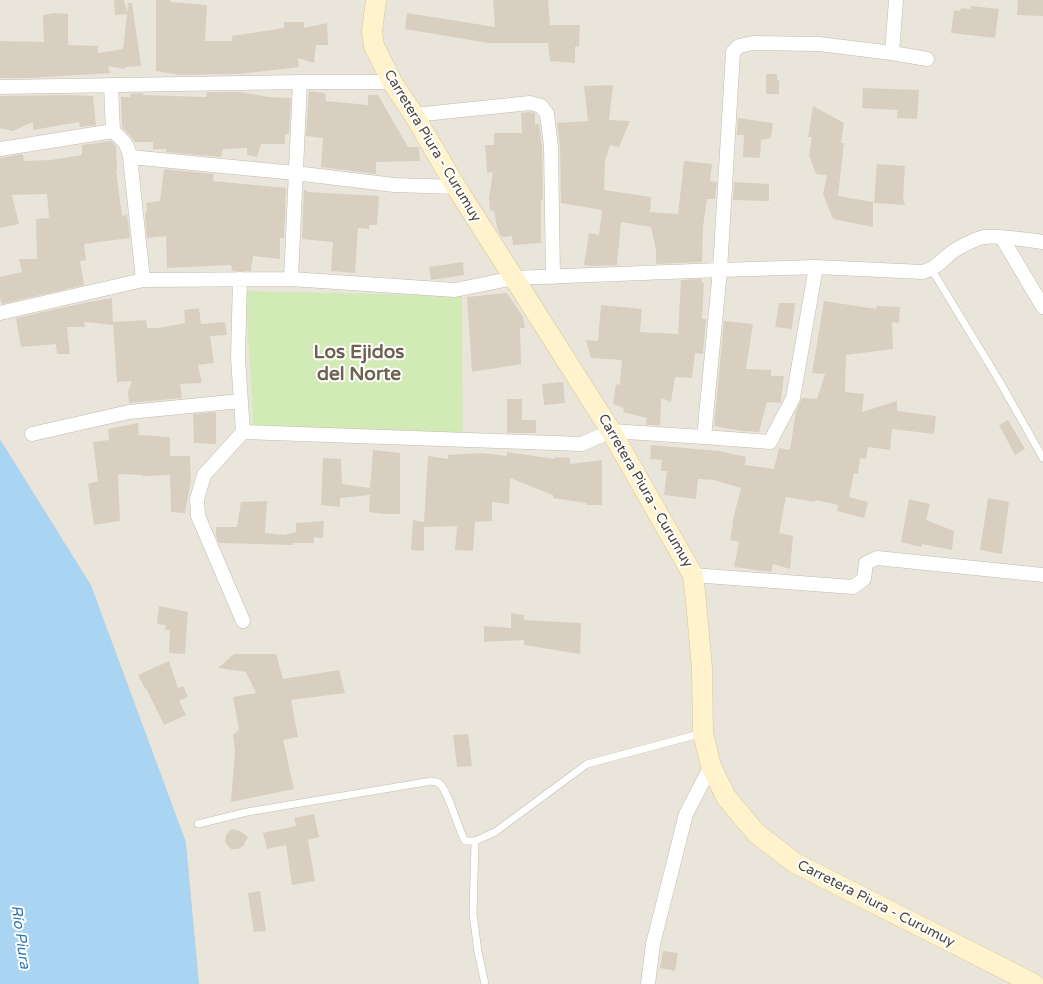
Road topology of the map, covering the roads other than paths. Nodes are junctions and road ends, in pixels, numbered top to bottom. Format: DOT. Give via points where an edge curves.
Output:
graph roads {
  1 [pos="376,0"];
  2 [pos="896,0"];
  3 [pos="892,53"];
  4 [pos="927,59"];
  5 [pos="300,82"];
  6 [pos="392,82"];
  7 [pos="111,86"];
  8 [pos="0,87"];
  9 [pos="414,115"];
  10 [pos="113,131"];
  11 [pos="0,149"];
  12 [pos="130,158"];
  13 [pos="295,173"];
  14 [pos="456,187"];
  15 [pos="1002,238"];
  16 [pos="1043,242"];
  17 [pos="816,267"];
  18 [pos="720,270"];
  19 [pos="932,270"];
  20 [pos="553,277"];
  21 [pos="514,278"];
  22 [pos="240,279"];
  23 [pos="291,279"];
  24 [pos="143,280"];
  25 [pos="1043,307"];
  26 [pos="0,313"];
  27 [pos="241,401"];
  28 [pos="611,431"];
  29 [pos="243,432"];
  30 [pos="32,434"];
  31 [pos="704,437"];
  32 [pos="1043,458"];
  33 [pos="693,575"];
  34 [pos="1043,575"];
  35 [pos="243,621"];
  36 [pos="703,733"];
  37 [pos="711,766"];
  38 [pos="198,824"];
  39 [pos="475,841"];
  40 [pos="485,984"];
  41 [pos="648,984"];
  42 [pos="1034,984"];
  1 -- 6 [label="main road, Carretera Piura - Curumuy" via="372,31 374,46"];
  2 -- 3 [label="street"];
  3 -- 4 [label="street"];
  3 -- 18 [label="street" via="819,44 753,43 739,46 733,52"];
  5 -- 6 [label="street"];
  5 -- 7 [label="street"];
  5 -- 13 [label="street"];
  6 -- 9 [label="main road, Carretera Piura - Curumuy"];
  7 -- 8 [label="street"];
  7 -- 10 [label="street"];
  9 -- 14 [label="main road, Carretera Piura - Curumuy"];
  9 -- 20 [label="street" via="530,103 541,106 547,114 551,146"];
  10 -- 11 [label="street"];
  10 -- 12 [label="street" via="128,147"];
  12 -- 13 [label="street"];
  12 -- 24 [label="street"];
  13 -- 14 [label="street" via="394,185"];
  13 -- 23 [label="street"];
  14 -- 21 [label="main road, Carretera Piura - Curumuy"];
  15 -- 16 [label="street"];
  15 -- 19 [label="street" via="974,240"];
  15 -- 25 [label="street"];
  17 -- 18 [label="street"];
  17 -- 19 [label="street"];
  17 -- 31 [label="street" via="793,398 770,442"];
  18 -- 20 [label="street"];
  18 -- 31 [label="street"];
  19 -- 32 [label="lane"];
  20 -- 21 [label="street"];
  21 -- 23 [label="street" via="455,290"];
  21 -- 28 [label="main road, Carretera Piura - Curumuy"];
  22 -- 23 [label="street"];
  22 -- 24 [label="street"];
  22 -- 27 [label="street" via="238,358"];
  24 -- 26 [label="street"];
  27 -- 29 [label="street"];
  27 -- 30 [label="street" via="129,412"];
  28 -- 29 [label="street" via="582,444"];
  28 -- 31 [label="street"];
  28 -- 33 [label="main road, Carretera Piura - Curumuy"];
  29 -- 35 [label="street" via="204,475 197,499 198,516"];
  33 -- 34 [label="street" via="853,587 864,579 866,563 877,558"];
  33 -- 36 [label="main road, Carretera Piura - Curumuy" via="702,668"];
  36 -- 37 [label="main road, Carretera Piura - Curumuy"];
  36 -- 39 [label="lane" via="587,764 495,832"];
  37 -- 41 [label="street" via="686,814 653,944"];
  37 -- 42 [label="main road, Carretera Piura - Curumuy" via="726,797 756,833 795,863"];
  38 -- 39 [label="lane" via="256,811 437,782 446,794 465,840"];
  39 -- 40 [label="lane" via="473,914"];
}
